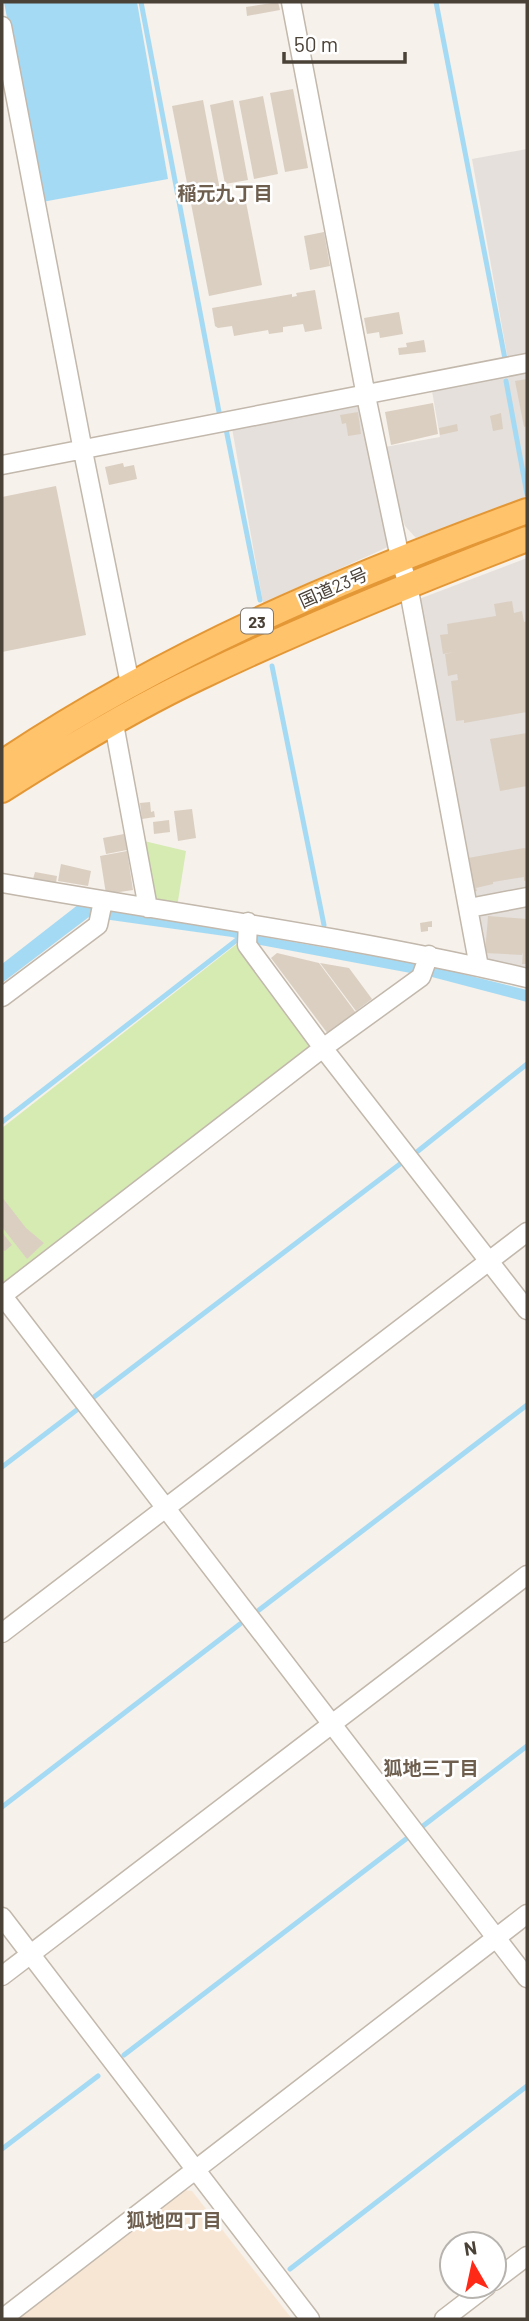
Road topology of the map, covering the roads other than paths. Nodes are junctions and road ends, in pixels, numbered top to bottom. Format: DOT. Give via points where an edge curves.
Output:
graph roads {
  1 [pos="291,2"];
  2 [pos="2,26"];
  3 [pos="527,363"];
  4 [pos="366,396"];
  5 [pos="82,451"];
  6 [pos="2,465"];
  7 [pos="527,511"];
  8 [pos="527,539"];
  9 [pos="400,558"];
  10 [pos="408,585"];
  11 [pos="130,684"];
  12 [pos="114,723"];
  13 [pos="2,763"];
  14 [pos="2,790"];
  15 [pos="2,883"];
  16 [pos="527,897"];
  17 [pos="103,901"];
  18 [pos="148,908"];
  19 [pos="469,908"];
  20 [pos="248,922"];
  21 [pos="429,955"];
  22 [pos="479,967"];
  23 [pos="527,978"];
  24 [pos="2,997"];
  25 [pos="323,1048"];
  26 [pos="527,1233"];
  27 [pos="489,1261"];
  28 [pos="2,1296"];
  29 [pos="527,1310"];
  30 [pos="165,1508"];
  31 [pos="527,1575"];
  32 [pos="2,1633"];
  33 [pos="331,1725"];
  34 [pos="527,1914"];
  35 [pos="2,1916"];
  36 [pos="496,1937"];
  37 [pos="31,1954"];
  38 [pos="2,1976"];
  39 [pos="527,1978"];
  40 [pos="194,2169"];
  41 [pos="527,2256"];
  42 [pos="508,2270"];
  43 [pos="469,2300"];
  44 [pos="2,2319"];
  45 [pos="310,2319"];
  46 [pos="444,2319"];
  1 -- 4 [label="street"];
  2 -- 5 [label="street"];
  3 -- 4 [label="street"];
  4 -- 5 [label="street"];
  4 -- 9 [label="street"];
  5 -- 6 [label="street"];
  5 -- 11 [label="street"];
  7 -- 9 [label="highway, 国道23号 / 23"];
  8 -- 10 [label="highway, 国道23号 / 23"];
  9 -- 10 [label="street"];
  9 -- 11 [label="highway, 国道23号 / 23" via="267,615"];
  10 -- 12 [label="highway, 国道23号 / 23" via="198,677"];
  10 -- 19 [label="street"];
  11 -- 13 [label="highway, 国道23号 / 23"];
  12 -- 14 [label="highway, 国道23号 / 23"];
  12 -- 18 [label="street"];
  15 -- 17 [label="street"];
  16 -- 19 [label="street"];
  17 -- 18 [label="street"];
  17 -- 24 [label="street" via="98,925"];
  18 -- 20 [label="street"];
  19 -- 22 [label="street"];
  20 -- 21 [label="street"];
  20 -- 25 [label="street" via="247,945"];
  21 -- 22 [label="street"];
  21 -- 25 [label="street" via="421,977"];
  22 -- 23 [label="street"];
  25 -- 27 [label="street"];
  25 -- 28 [label="street"];
  26 -- 27 [label="street"];
  27 -- 29 [label="street"];
  27 -- 30 [label="street"];
  28 -- 30 [label="street"];
  30 -- 32 [label="street"];
  30 -- 33 [label="street"];
  31 -- 33 [label="street"];
  33 -- 36 [label="street"];
  33 -- 37 [label="street"];
  34 -- 36 [label="street"];
  35 -- 37 [label="street"];
  36 -- 39 [label="street"];
  36 -- 40 [label="street"];
  37 -- 38 [label="street"];
  37 -- 40 [label="street"];
  40 -- 44 [label="street"];
  40 -- 45 [label="street"];
  41 -- 42 [label="street"];
  43 -- 46 [label="street"];
}
